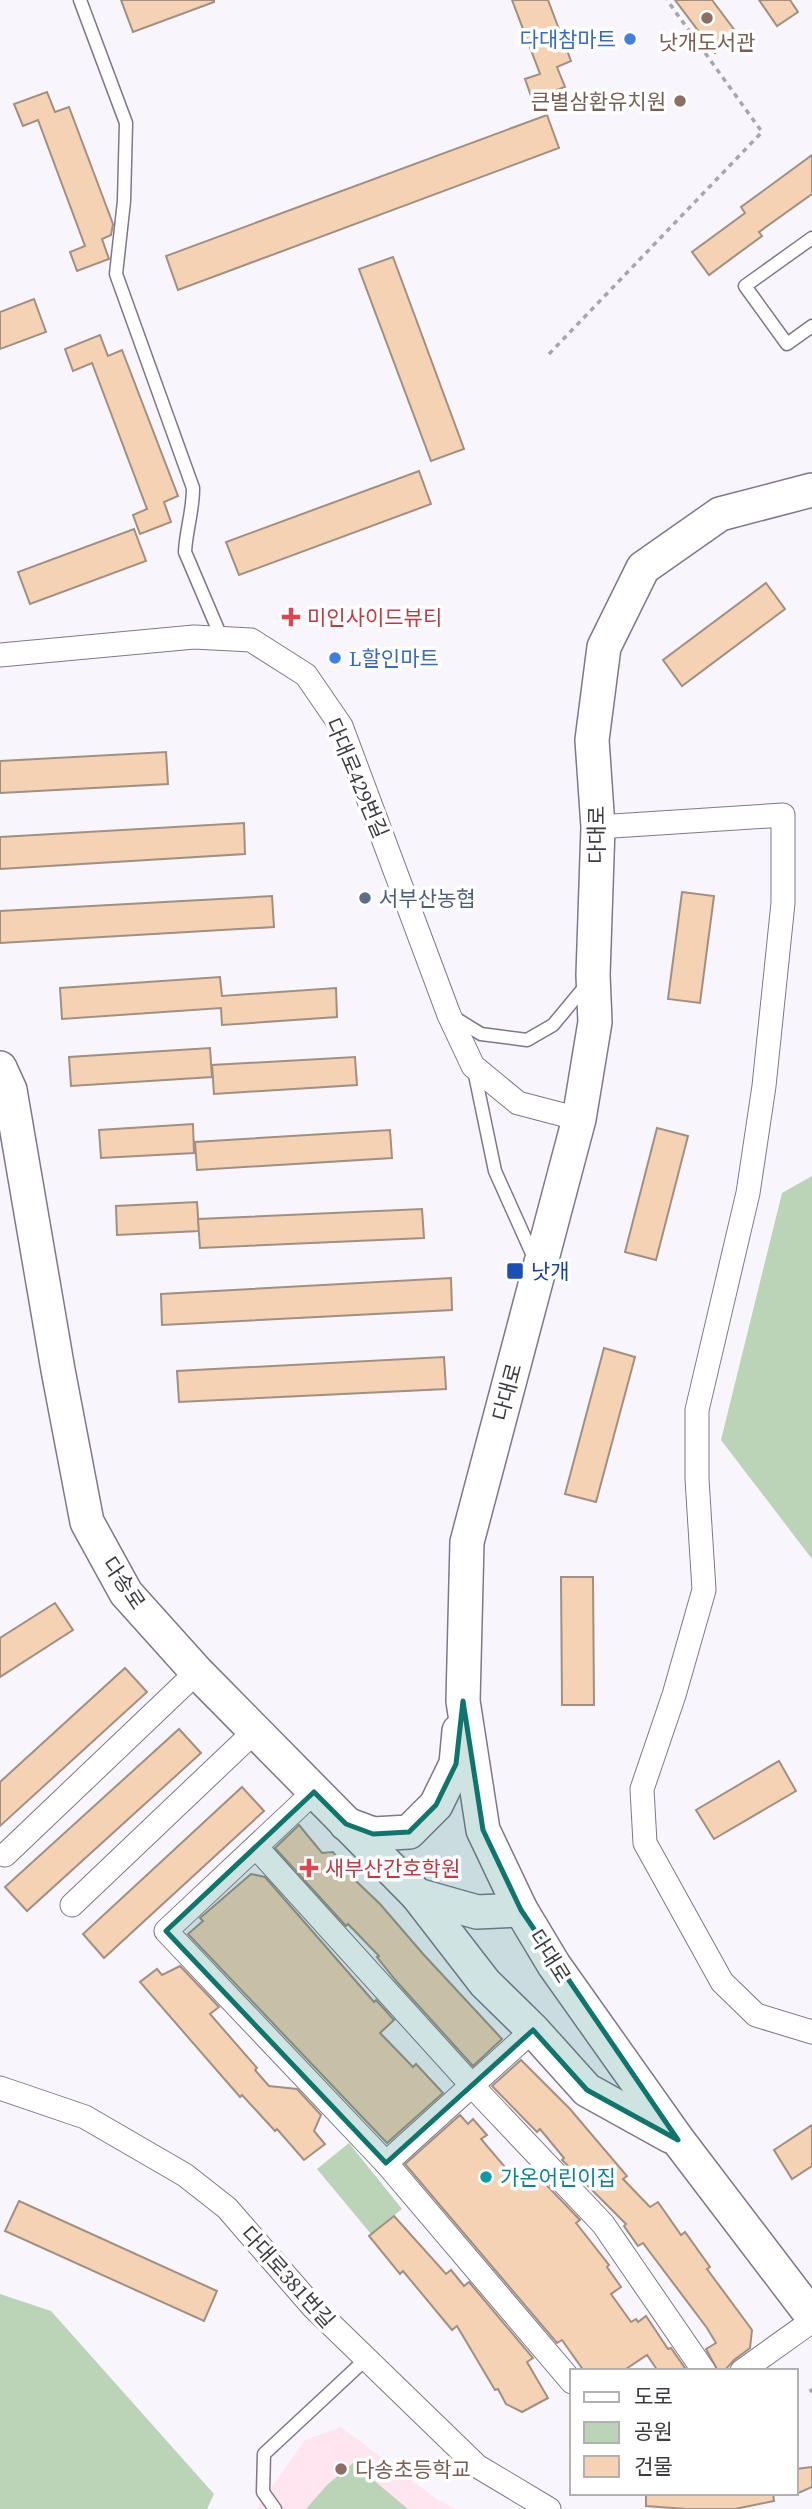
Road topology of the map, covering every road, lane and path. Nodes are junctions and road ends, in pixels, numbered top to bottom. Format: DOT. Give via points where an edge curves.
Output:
graph roads {
  1 [pos="79,0"];
  2 [pos="667,0"];
  3 [pos="812,238"];
  4 [pos="812,326"];
  5 [pos="549,354"];
  6 [pos="812,490"];
  7 [pos="222,639"];
  8 [pos="0,655"];
  9 [pos="597,827"];
  10 [pos="593,975"];
  11 [pos="449,1015"];
  12 [pos="473,1066"];
  13 [pos="0,1068"];
  14 [pos="579,1119"];
  15 [pos="539,1269"];
  16 [pos="197,1672"];
  17 [pos="463,1701"];
  18 [pos="255,1731"];
  19 [pos="314,1792"];
  20 [pos="346,1824"];
  21 [pos="256,1847"];
  22 [pos="5,1855"];
  23 [pos="417,1895"];
  24 [pos="72,1905"];
  25 [pos="521,1910"];
  26 [pos="533,2030"];
  27 [pos="812,2032"];
  28 [pos="472,2085"];
  29 [pos="0,2088"];
  30 [pos="678,2140"];
  31 [pos="386,2164"];
  32 [pos="812,2319"];
  33 [pos="366,2359"];
  34 [pos="703,2369"];
  35 [pos="745,2369"];
  36 [pos="570,2380"];
  37 [pos="275,2509"];
  38 [pos="549,2509"];
  1 -- 7 [label="lane" via="126,123 116,274 193,488 185,552"];
  2 -- 5 [label="path" via="762,132"];
  3 -- 4 [label="lane" via="745,286 787,344"];
  6 -- 9 [label="main road, 다대로" via="720,514 643,568 604,647 592,740"];
  7 -- 8 [label="street, 다대로429번길"];
  7 -- 11 [label="street, 다대로429번길" via="251,640 306,675 341,726"];
  9 -- 10 [label="main road, 다대로"];
  9 -- 27 [label="street" via="783,815 783,904 756,1139 748,1193 697,1410 704,1590 642,1789 645,1843 722,1982 756,2015"];
  10 -- 11 [label="lane" via="553,1025 527,1040 481,1034"];
  10 -- 14 [label="main road, 다대로" via="595,1022"];
  11 -- 12 [label="street, 다대로429번길"];
  12 -- 14 [label="street, 다대로429번길" via="518,1103"];
  12 -- 15 [label="lane" via="495,1171"];
  13 -- 16 [label="main road, 다송로" via="10,1090 87,1522 126,1593"];
  14 -- 15 [label="main road, 다대로"];
  15 -- 17 [label="main road, 다대로" via="467,1542"];
  16 -- 18 [label="main road, 다송로"];
  16 -- 22 [label="street"];
  17 -- 20 [label="main road" via="456,1764 436,1805 409,1832 373,1833"];
  17 -- 25 [label="main road, 다대로" via="483,1829"];
  18 -- 19 [label="main road, 다송로"];
  18 -- 24 [label="street"];
  19 -- 20 [label="main road, 다송로"];
  19 -- 21 [label="street"];
  20 -- 23 [label="main road, 다송로"];
  21 -- 28 [label="street"];
  21 -- 31 [label="street" via="166,1931"];
  23 -- 25 [label="main road, 다송로" via="477,1912"];
  23 -- 26 [label="main road" via="485,1983"];
  25 -- 30 [label="main road, 다대로" via="554,1965"];
  26 -- 28 [label="street"];
  26 -- 30 [label="main road" via="587,2090"];
  28 -- 31 [label="street"];
  28 -- 34 [label="street" via="603,2224"];
  29 -- 33 [label="street, 다대로381번길" via="85,2117 185,2175 227,2208 313,2307"];
  30 -- 32 [label="main road, 다대로"];
  31 -- 36 [label="street"];
  32 -- 35 [label="street"];
  33 -- 37 [label="lane" via="264,2454 263,2492"];
  33 -- 38 [label="street, 다대로381번길" via="477,2466"];
}
